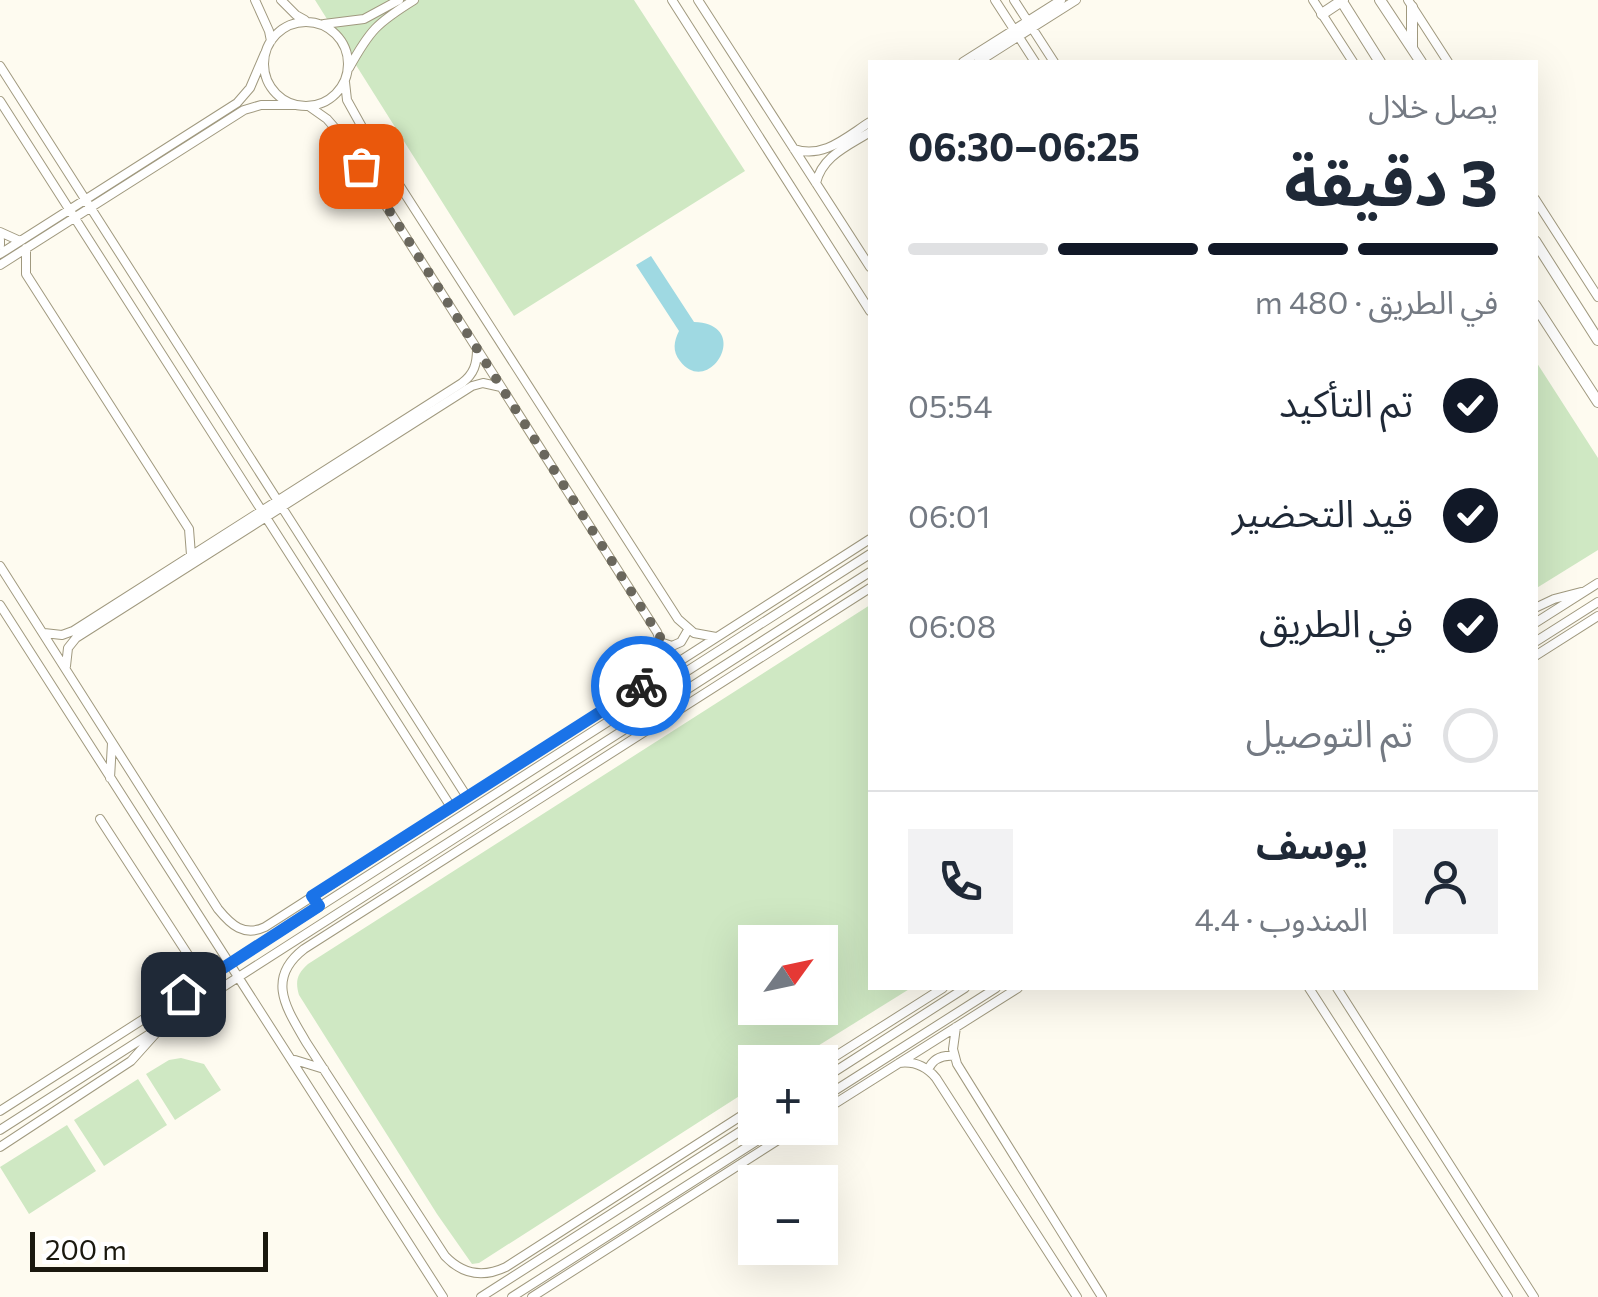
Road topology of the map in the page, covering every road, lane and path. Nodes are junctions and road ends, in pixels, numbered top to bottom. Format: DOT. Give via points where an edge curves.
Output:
graph roads {
  1 [pos="254,0"];
  2 [pos="282,0"];
  3 [pos="399,0"];
  4 [pos="414,0"];
  5 [pos="672,0"];
  6 [pos="698,0"];
  7 [pos="995,0"];
  8 [pos="1014,0"];
  9 [pos="1060,0"];
  10 [pos="1076,0"];
  11 [pos="1313,0"];
  12 [pos="1342,0"];
  13 [pos="1380,0"];
  14 [pos="1410,3"];
  15 [pos="1322,14"];
  16 [pos="308,22"];
  17 [pos="321,24"];
  18 [pos="1030,24"];
  19 [pos="1016,33"];
  20 [pos="271,41"];
  21 [pos="1412,49"];
  22 [pos="265,53"];
  23 [pos="966,60"];
  24 [pos="981,60"];
  25 [pos="1034,60"];
  26 [pos="1053,60"];
  27 [pos="1352,60"];
  28 [pos="1379,60"];
  29 [pos="1420,60"];
  30 [pos="1447,60"];
  31 [pos="0,66"];
  32 [pos="348,68"];
  33 [pos="345,82"];
  34 [pos="0,100"];
  35 [pos="294,105"];
  36 [pos="310,106"];
  37 [pos="868,123"];
  38 [pos="868,133"];
  39 [pos="794,149"];
  40 [pos="816,183"];
  41 [pos="88,203"];
  42 [pos="1538,204"];
  43 [pos="72,213"];
  44 [pos="0,232"];
  45 [pos="23,244"];
  46 [pos="1538,246"];
  47 [pos="1,260"];
  48 [pos="868,265"];
  49 [pos="26,274"];
  50 [pos="1598,297"];
  51 [pos="868,308"];
  52 [pos="1538,309"];
  53 [pos="1598,340"];
  54 [pos="478,350"];
  55 [pos="502,387"];
  56 [pos="1598,402"];
  57 [pos="279,504"];
  58 [pos="265,514"];
  59 [pos="200,536"];
  60 [pos="868,540"];
  61 [pos="868,555"];
  62 [pos="191,556"];
  63 [pos="0,566"];
  64 [pos="868,573"];
  65 [pos="1598,583"];
  66 [pos="868,589"];
  67 [pos="1586,591"];
  68 [pos="1598,602"];
  69 [pos="0,605"];
  70 [pos="1538,607"];
  71 [pos="1598,616"];
  72 [pos="1538,621"];
  73 [pos="738,624"];
  74 [pos="688,630"];
  75 [pos="43,633"];
  76 [pos="745,634"];
  77 [pos="716,637"];
  78 [pos="1538,640"];
  79 [pos="663,643"];
  80 [pos="728,645"];
  81 [pos="1538,654"];
  82 [pos="737,658"];
  83 [pos="66,669"];
  84 [pos="660,673"];
  85 [pos="112,743"];
  86 [pos="110,778"];
  87 [pos="467,797"];
  88 [pos="452,807"];
  89 [pos="100,818"];
  90 [pos="312,896"];
  91 [pos="319,906"];
  92 [pos="328,920"];
  93 [pos="335,930"];
  94 [pos="231,964"];
  95 [pos="239,976"];
  96 [pos="204,981"];
  97 [pos="940,990"];
  98 [pos="962,990"];
  99 [pos="993,990"];
  100 [pos="1015,990"];
  101 [pos="1310,990"];
  102 [pos="1338,990"];
  103 [pos="212,993"];
  104 [pos="162,1024"];
  105 [pos="956,1027"];
  106 [pos="838,1055"];
  107 [pos="954,1056"];
  108 [pos="292,1060"];
  109 [pos="899,1064"];
  110 [pos="324,1069"];
  111 [pos="838,1069"];
  112 [pos="928,1070"];
  113 [pos="838,1089"];
  114 [pos="838,1102"];
  115 [pos="0,1111"];
  116 [pos="738,1118"];
  117 [pos="0,1130"];
  118 [pos="364,1132"];
  119 [pos="738,1133"];
  120 [pos="346,1144"];
  121 [pos="750,1145"];
  122 [pos="769,1145"];
  123 [pos="0,1147"];
  124 [pos="423,1223"];
  125 [pos="404,1235"];
  126 [pos="537,1246"];
  127 [pos="544,1257"];
  128 [pos="443,1297"];
  129 [pos="481,1297"];
  130 [pos="512,1297"];
  131 [pos="532,1297"];
  132 [pos="1077,1297"];
  133 [pos="1102,1297"];
  134 [pos="1508,1297"];
  135 [pos="1534,1297"];
  1 -- 20 [label="street"];
  2 -- 16 [label="street"];
  3 -- 17 [label="street" via="364,19"];
  4 -- 32 [label="street" via="377,25"];
  5 -- 51 [label="street"];
  6 -- 39 [label="street"];
  7 -- 19 [label="street"];
  8 -- 18 [label="street"];
  9 -- 18 [label="street"];
  10 -- 18 [label="street"];
  11 -- 15 [label="street"];
  12 -- 15 [label="main road"];
  12 -- 28 [label="main road"];
  13 -- 21 [label="main road"];
  14 -- 21 [label="main road"];
  14 -- 30 [label="street"];
  15 -- 27 [label="street"];
  16 -- 17 [label="street"];
  16 -- 20 [label="street" via="287,26"];
  17 -- 32 [label="street" via="342,42"];
  18 -- 19 [label="street"];
  18 -- 26 [label="street"];
  19 -- 23 [label="street"];
  19 -- 24 [label="street"];
  19 -- 25 [label="street"];
  20 -- 22 [label="street"];
  21 -- 29 [label="main road"];
  22 -- 35 [label="street" via="269,85"];
  22 -- 41 [label="street" via="237,103"];
  31 -- 41 [label="street"];
  32 -- 33 [label="street"];
  33 -- 36 [label="street" via="331,99"];
  33 -- 74 [label="street" via="362,126"];
  34 -- 43 [label="street"];
  35 -- 36 [label="street"];
  35 -- 41 [label="street" via="244,110"];
  36 -- 54 [label="street" via="344,139"];
  37 -- 39 [label="street" via="823,151"];
  38 -- 40 [label="street" via="827,160"];
  39 -- 40 [label="street"];
  40 -- 48 [label="street"];
  41 -- 43 [label="street"];
  41 -- 57 [label="street"];
  42 -- 50 [label="street"];
  43 -- 45 [label="street"];
  43 -- 58 [label="street"];
  44 -- 45 [label="street"];
  45 -- 47 [label="street"];
  45 -- 49 [label="street"];
  46 -- 53 [label="main road"];
  47 -- 49 [label="street"];
  49 -- 59 [label="street"];
  52 -- 56 [label="main road"];
  54 -- 55 [label="street"];
  54 -- 57 [label="street" via="468,378"];
  55 -- 57 [label="street" via="472,386"];
  55 -- 79 [label="street"];
  57 -- 58 [label="street"];
  57 -- 87 [label="street"];
  58 -- 59 [label="street"];
  58 -- 83 [label="street" via="76,638"];
  58 -- 88 [label="street"];
  59 -- 62 [label="street"];
  59 -- 62 [label="street"];
  60 -- 73 [label="street"];
  61 -- 76 [label="street"];
  62 -- 75 [label="street" via="67,634"];
  63 -- 75 [label="street"];
  64 -- 82 [label="street"];
  65 -- 67 [label="street"];
  66 -- 93 [label="street"];
  67 -- 70 [label="street"];
  67 -- 72 [label="street"];
  68 -- 78 [label="street"];
  69 -- 86 [label="street"];
  71 -- 81 [label="street"];
  73 -- 76 [label="street"];
  73 -- 77 [label="street"];
  74 -- 77 [label="street"];
  74 -- 79 [label="street" via="681,642"];
  75 -- 83 [label="street"];
  76 -- 80 [label="street"];
  77 -- 84 [label="street"];
  79 -- 84 [label="street"];
  80 -- 82 [label="street"];
  80 -- 91 [label="street"];
  82 -- 92 [label="street"];
  83 -- 85 [label="street"];
  84 -- 87 [label="street"];
  85 -- 86 [label="street"];
  85 -- 90 [label="street" via="230,924 258,930"];
  86 -- 94 [label="street"];
  87 -- 88 [label="street"];
  88 -- 90 [label="street"];
  89 -- 96 [label="street"];
  90 -- 91 [label="street"];
  91 -- 94 [label="street"];
  92 -- 93 [label="street"];
  92 -- 95 [label="street"];
  93 -- 110 [label="street" via="293,959 282,985 286,1006"];
  94 -- 95 [label="street"];
  94 -- 96 [label="street"];
  95 -- 103 [label="street"];
  95 -- 108 [label="street"];
  96 -- 103 [label="street"];
  96 -- 115 [label="street"];
  97 -- 106 [label="street"];
  98 -- 111 [label="street"];
  99 -- 113 [label="street"];
  100 -- 105 [label="street"];
  101 -- 134 [label="street"];
  102 -- 135 [label="street"];
  103 -- 104 [label="street"];
  104 -- 117 [label="street"];
  104 -- 123 [label="street" via="131,1060"];
  105 -- 107 [label="street"];
  105 -- 109 [label="street"];
  107 -- 112 [label="street" via="934,1060"];
  107 -- 133 [label="street"];
  108 -- 110 [label="street"];
  108 -- 120 [label="street"];
  109 -- 112 [label="street"];
  109 -- 114 [label="street"];
  110 -- 118 [label="street"];
  112 -- 132 [label="street"];
  116 -- 126 [label="street"];
  118 -- 120 [label="street"];
  118 -- 124 [label="street"];
  119 -- 127 [label="street"];
  120 -- 125 [label="street"];
  121 -- 130 [label="street"];
  122 -- 131 [label="street"];
  124 -- 125 [label="street"];
  124 -- 126 [label="street" via="450,1261 474,1274 500,1270"];
  125 -- 128 [label="street"];
  126 -- 127 [label="street"];
  127 -- 129 [label="street"];
}
